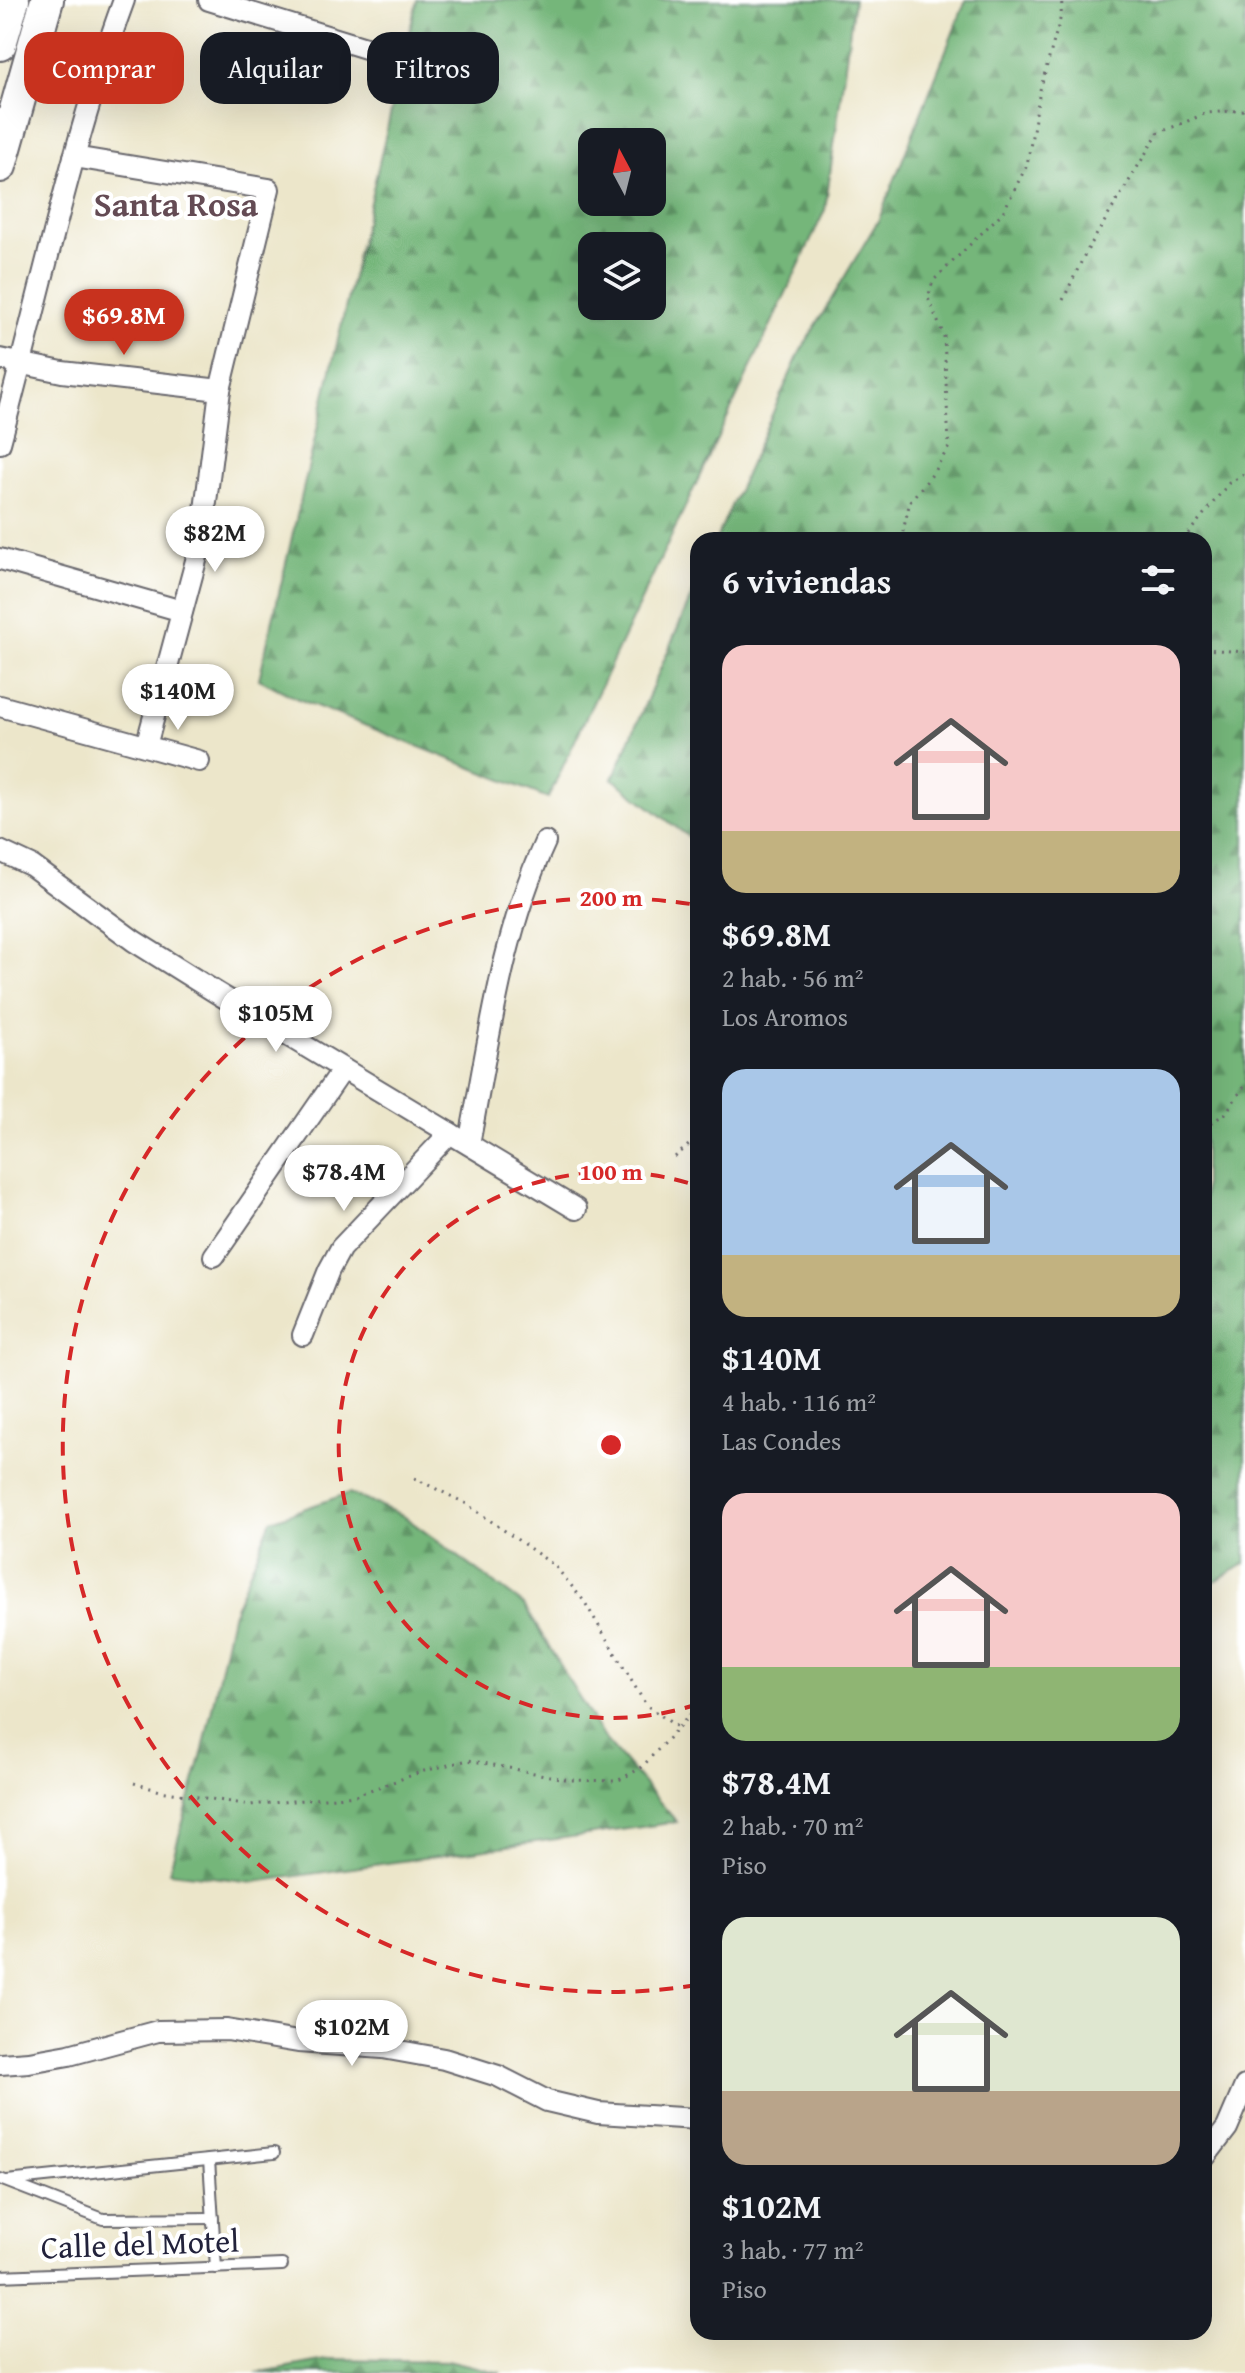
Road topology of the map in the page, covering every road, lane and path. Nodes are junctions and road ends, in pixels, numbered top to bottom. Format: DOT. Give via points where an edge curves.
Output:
graph roads {
  1 [pos="13,0"];
  2 [pos="47,0"];
  3 [pos="124,0"];
  4 [pos="209,0"];
  5 [pos="1062,0"];
  6 [pos="0,44"];
  7 [pos="367,48"];
  8 [pos="1245,110"];
  9 [pos="74,157"];
  10 [pos="0,166"];
  11 [pos="1063,300"];
  12 [pos="0,359"];
  13 [pos="21,364"];
  14 [pos="220,390"];
  15 [pos="0,443"];
  16 [pos="1245,474"];
  17 [pos="903,532"];
  18 [pos="1189,532"];
  19 [pos="0,559"];
  20 [pos="182,611"];
  21 [pos="1212,650"];
  22 [pos="1245,652"];
  23 [pos="0,706"];
  24 [pos="146,746"];
  25 [pos="199,761"];
  26 [pos="545,842"];
  27 [pos="0,851"];
  28 [pos="343,1069"];
  29 [pos="1245,1085"];
  30 [pos="1212,1122"];
  31 [pos="450,1133"];
  32 [pos="469,1144"];
  33 [pos="690,1144"];
  34 [pos="675,1157"];
  35 [pos="576,1209"];
  36 [pos="214,1256"];
  37 [pos="303,1335"];
  38 [pos="414,1478"];
  39 [pos="690,1714"];
  40 [pos="677,1727"];
  41 [pos="134,1783"];
  42 [pos="0,2064"];
  43 [pos="1245,2086"];
  44 [pos="690,2119"];
  45 [pos="1212,2148"];
  46 [pos="274,2153"];
  47 [pos="209,2160"];
  48 [pos="4,2180"];
  49 [pos="213,2218"];
  50 [pos="282,2265"];
  51 [pos="216,2268"];
  52 [pos="0,2276"];
  1 -- 6 [label="highway"];
  2 -- 10 [label="highway"];
  3 -- 9 [label="street"];
  4 -- 7 [label="street"];
  5 -- 17 [label="path" via="1027,165 1003,212 933,281 928,298 944,336 949,447 910,501"];
  8 -- 11 [label="path" via="1207,113 1158,133"];
  9 -- 13 [label="street"];
  9 -- 14 [label="street" via="269,189"];
  12 -- 13 [label="street"];
  13 -- 14 [label="street"];
  13 -- 15 [label="street"];
  14 -- 20 [label="street" via="201,542"];
  16 -- 18 [label="path" via="1229,483"];
  19 -- 20 [label="street"];
  20 -- 24 [label="street"];
  21 -- 22 [label="path"];
  23 -- 24 [label="street"];
  24 -- 25 [label="street"];
  26 -- 32 [label="street" via="511,930"];
  27 -- 28 [label="street" via="32,866 134,941"];
  28 -- 31 [label="street"];
  28 -- 36 [label="street"];
  29 -- 30 [label="path" via="1225,1114"];
  31 -- 32 [label="street"];
  31 -- 37 [label="street" via="341,1248"];
  32 -- 35 [label="street"];
  33 -- 34 [label="path"];
  38 -- 40 [label="path" via="465,1503 555,1566 584,1601 646,1705"];
  39 -- 40 [label="path"];
  40 -- 41 [label="path" via="641,1768 617,1781 570,1780 468,1760 356,1795 250,1805"];
  42 -- 44 [label="street" via="69,2055 158,2031 227,2030 444,2059 585,2111"];
  43 -- 45 [label="street"];
  46 -- 47 [label="lane"];
  47 -- 48 [label="lane"];
  47 -- 49 [label="lane"];
  48 -- 49 [label="lane" via="103,2219"];
  49 -- 51 [label="lane"];
  50 -- 51 [label="lane, Calle del Motel"];
  51 -- 52 [label="lane, Calle del Motel"];
}
